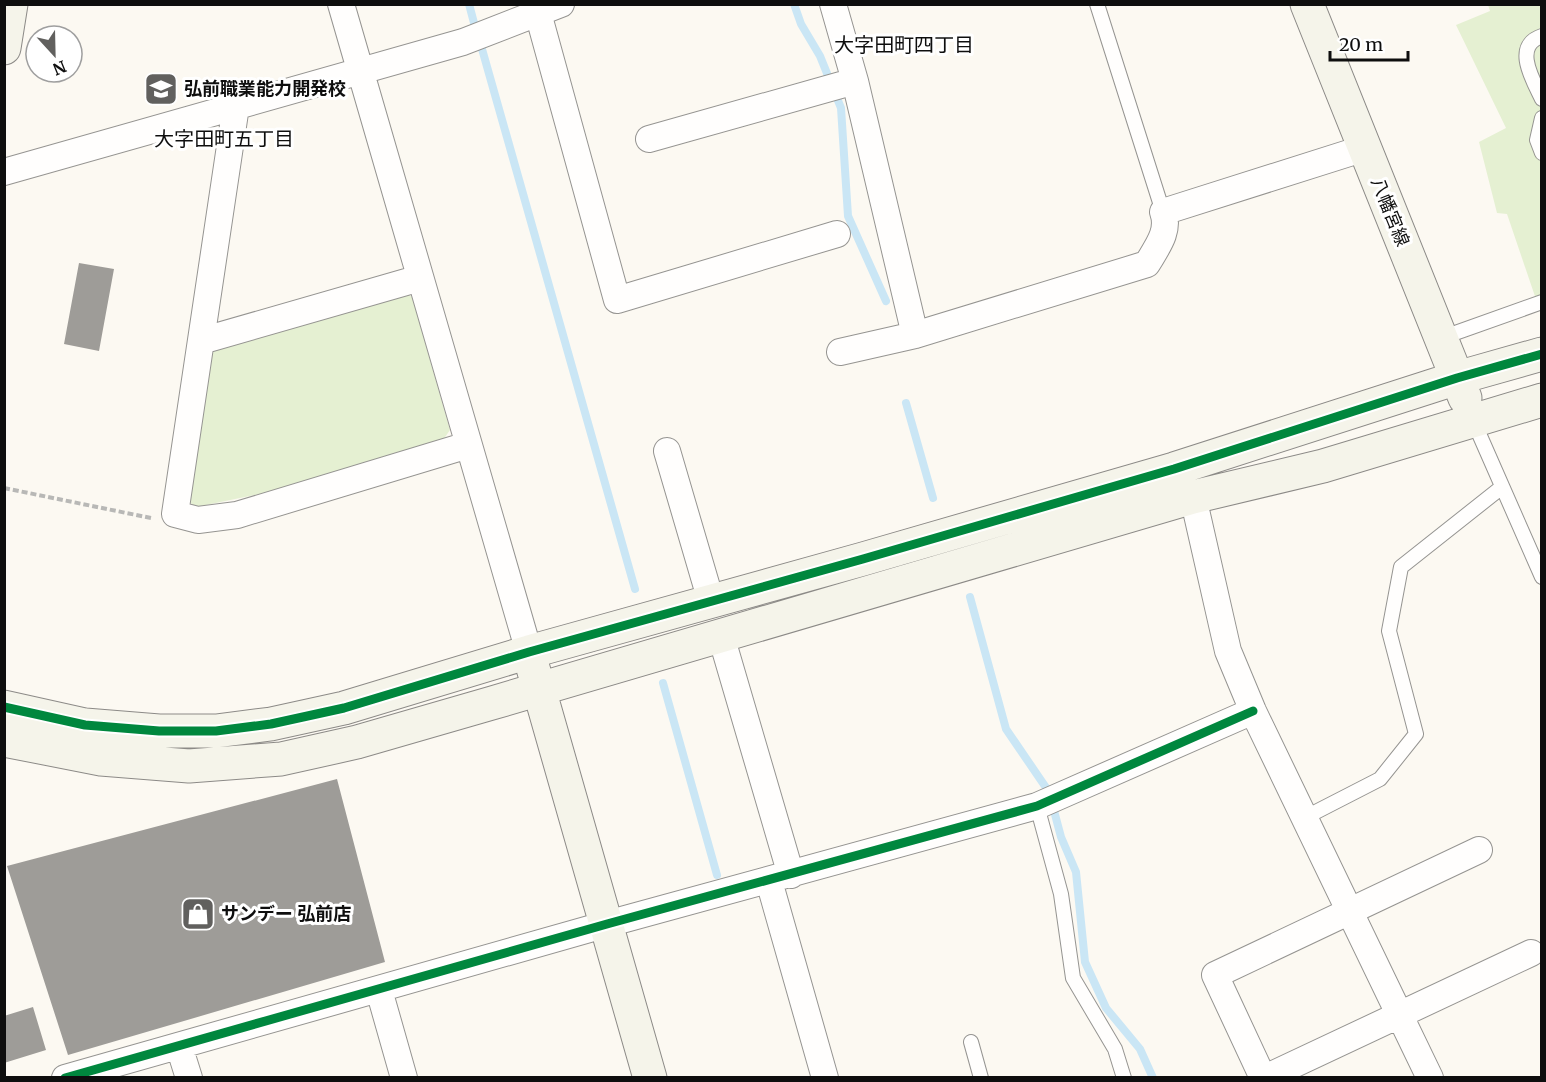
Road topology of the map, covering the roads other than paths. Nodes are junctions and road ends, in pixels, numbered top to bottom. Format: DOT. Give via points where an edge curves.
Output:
graph roads {
  1 [pos="11,4"];
  2 [pos="341,4"];
  3 [pos="833,4"];
  4 [pos="1097,4"];
  5 [pos="1307,4"];
  6 [pos="550,9"];
  7 [pos="1542,36"];
  8 [pos="4,48"];
  9 [pos="360,71"];
  10 [pos="855,81"];
  11 [pos="1542,99"];
  12 [pos="236,106"];
  13 [pos="1542,118"];
  14 [pos="649,139"];
  15 [pos="1365,148"];
  16 [pos="1542,153"];
  17 [pos="4,172"];
  18 [pos="1163,212"];
  19 [pos="837,234"];
  20 [pos="420,278"];
  21 [pos="1542,302"];
  22 [pos="915,335"];
  23 [pos="1441,338"];
  24 [pos="201,340"];
  25 [pos="840,352"];
  26 [pos="1542,354"];
  27 [pos="1457,378"];
  28 [pos="1542,400"];
  29 [pos="1473,420"];
  30 [pos="468,444"];
  31 [pos="667,452"];
  32 [pos="1502,487"];
  33 [pos="1193,497"];
  34 [pos="1542,577"];
  35 [pos="711,601"];
  36 [pos="721,636"];
  37 [pos="529,652"];
  38 [pos="540,690"];
  39 [pos="4,707"];
  40 [pos="1253,711"];
  41 [pos="4,740"];
  42 [pos="1036,806"];
  43 [pos="1304,818"];
  44 [pos="1479,850"];
  45 [pos="780,878"];
  46 [pos="1349,911"];
  47 [pos="607,924"];
  48 [pos="1531,954"];
  49 [pos="379,990"];
  50 [pos="1400,1015"];
  51 [pos="971,1042"];
  52 [pos="179,1046"];
  53 [pos="72,1076"];
  54 [pos="189,1077"];
  55 [pos="404,1077"];
  56 [pos="650,1077"];
  57 [pos="825,1077"];
  58 [pos="981,1077"];
  59 [pos="1124,1077"];
  60 [pos="1264,1077"];
  61 [pos="1430,1077"];
  1 -- 8 [label="street"];
  2 -- 9 [label="street"];
  3 -- 10 [label="street"];
  4 -- 18 [label="lane"];
  5 -- 15 [label="street, 八幡宮線"];
  6 -- 9 [label="street" via="463,42"];
  6 -- 19 [label="street" via="617,300"];
  7 -- 11 [label="lane" via="1528,45 1526,54"];
  9 -- 12 [label="street"];
  9 -- 20 [label="street"];
  10 -- 14 [label="street"];
  10 -- 22 [label="street"];
  12 -- 17 [label="street"];
  12 -- 24 [label="street"];
  13 -- 16 [label="lane" via="1537,140"];
  15 -- 18 [label="street"];
  15 -- 23 [label="street, 八幡宮線"];
  18 -- 22 [label="street" via="1166,221 1162,239 1147,264"];
  20 -- 24 [label="street"];
  20 -- 30 [label="street"];
  21 -- 23 [label="lane"];
  22 -- 25 [label="street"];
  23 -- 27 [label="street, 八幡宮線"];
  24 -- 30 [label="street" via="175,514 198,520 237,515"];
  26 -- 27 [label="street"];
  27 -- 29 [label="street, 八幡宮線"];
  27 -- 35 [label="street" via="1174,469"];
  28 -- 29 [label="street"];
  29 -- 32 [label="lane"];
  29 -- 33 [label="street" via="1323,466"];
  30 -- 37 [label="street"];
  31 -- 35 [label="street"];
  32 -- 34 [label="lane"];
  32 -- 43 [label="lane" via="1401,567 1389,631 1416,734 1380,779"];
  33 -- 36 [label="street"];
  33 -- 40 [label="street" via="1228,651"];
  35 -- 37 [label="street"];
  36 -- 38 [label="street"];
  36 -- 45 [label="street"];
  37 -- 38 [label="street"];
  37 -- 39 [label="street" via="344,708 216,731 85,725"];
  38 -- 41 [label="street" via="357,742 281,759 189,766 101,759"];
  38 -- 47 [label="street"];
  40 -- 42 [label="street"];
  40 -- 43 [label="street"];
  42 -- 45 [label="street"];
  42 -- 59 [label="lane" via="1061,894 1073,978 1116,1049"];
  43 -- 46 [label="street"];
  44 -- 46 [label="street"];
  45 -- 47 [label="street"];
  45 -- 57 [label="street"];
  46 -- 50 [label="street"];
  46 -- 60 [label="street" via="1215,975"];
  47 -- 49 [label="street"];
  47 -- 56 [label="street"];
  48 -- 50 [label="street"];
  49 -- 52 [label="street"];
  49 -- 55 [label="street"];
  50 -- 60 [label="street"];
  50 -- 61 [label="street"];
  51 -- 58 [label="lane"];
  52 -- 53 [label="street"];
  52 -- 54 [label="street"];
}
